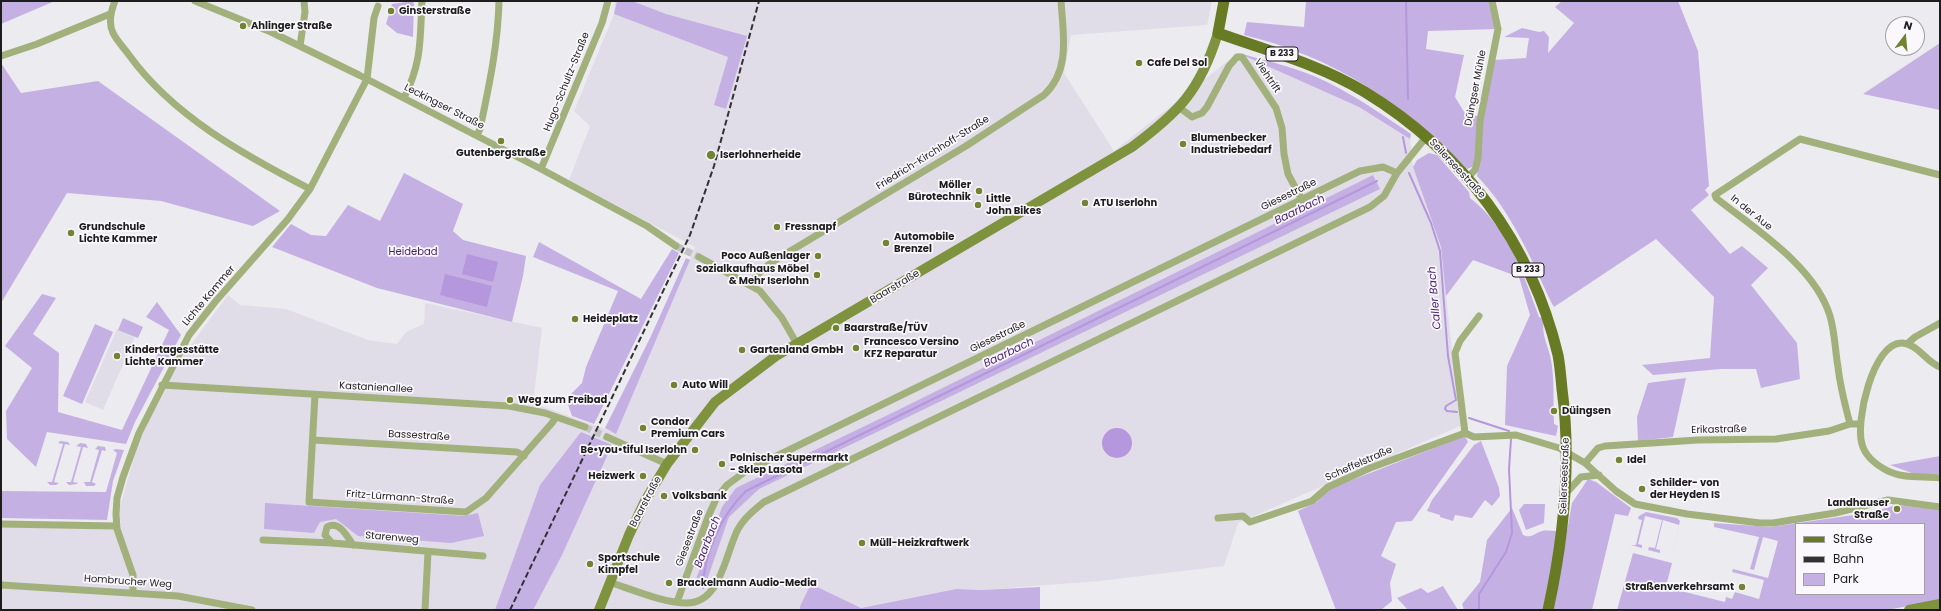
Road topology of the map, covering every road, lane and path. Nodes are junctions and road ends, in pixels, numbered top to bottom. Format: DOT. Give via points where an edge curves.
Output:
graph roads {
  1 [pos="115,1"];
  2 [pos="195,1"];
  3 [pos="304,1"];
  4 [pos="422,1"];
  5 [pos="499,1"];
  6 [pos="608,1"];
  7 [pos="1061,1"];
  8 [pos="1224,1"];
  9 [pos="1492,1"];
  10 [pos="378,6"];
  11 [pos="110,14"];
  12 [pos="1218,33"];
  13 [pos="300,46"];
  14 [pos="1,56"];
  15 [pos="367,79"];
  16 [pos="404,98"];
  17 [pos="1180,108"];
  18 [pos="477,135"];
  19 [pos="1427,136"];
  20 [pos="541,169"];
  21 [pos="1397,172"];
  22 [pos="1940,175"];
  23 [pos="1468,177"];
  24 [pos="310,189"];
  25 [pos="1302,200"];
  26 [pos="676,246"];
  27 [pos="699,257"];
  28 [pos="750,284"];
  29 [pos="1479,316"];
  30 [pos="1940,323"];
  31 [pos="797,344"];
  32 [pos="1907,344"];
  33 [pos="1940,367"];
  34 [pos="162,385"];
  35 [pos="315,395"];
  36 [pos="556,417"];
  37 [pos="1850,424"];
  38 [pos="1860,424"];
  39 [pos="585,427"];
  40 [pos="1465,433"];
  41 [pos="607,437"];
  42 [pos="313,440"];
  43 [pos="1568,453"];
  44 [pos="524,456"];
  45 [pos="1585,463"];
  46 [pos="667,464"];
  47 [pos="1599,475"];
  48 [pos="1940,478"];
  49 [pos="1566,493"];
  50 [pos="1940,507"];
  51 [pos="1218,518"];
  52 [pos="1,524"];
  53 [pos="116,526"];
  54 [pos="263,540"];
  55 [pos="332,543"];
  56 [pos="353,545"];
  57 [pos="428,552"];
  58 [pos="483,556"];
  59 [pos="609,582"];
  60 [pos="1,585"];
  61 [pos="133,593"];
  62 [pos="677,602"];
  63 [pos="1940,604"];
  64 [pos="234,608"];
  65 [pos="252,610"];
  66 [pos="425,610"];
  67 [pos="599,610"];
  68 [pos="1548,610"];
  69 [pos="1909,610"];
  1 -- 11 [label="street"];
  2 -- 13 [label="street, Leckingser Straße"];
  3 -- 13 [label="street"];
  4 -- 16 [label="street" via="419,56 414,79"];
  5 -- 18 [label="street" via="493,69"];
  6 -- 20 [label="street, Hugo-Schultz-Straße" via="599,30"];
  7 -- 28 [label="street, Friedrich-Kirchhoff-Straße" via="1064,46 1062,66 1052,88 962,148 772,262"];
  8 -- 12 [label="main road, Baarstraße"];
  9 -- 23 [label="street, Düingser Mühle" via="1498,29 1480,121 1478,158 1475,170"];
  10 -- 15 [label="street" via="374,18"];
  11 -- 14 [label="street"];
  11 -- 24 [label="street" via="112,32 163,95 267,168"];
  12 -- 17 [label="main road, Baarstraße" via="1200,79"];
  12 -- 19 [label="main road, Seilerseestraße / B 233" via="1282,54 1337,78 1375,98"];
  13 -- 15 [label="street, Leckingser Straße"];
  15 -- 16 [label="street, Leckingser Straße"];
  15 -- 24 [label="street, Lichte Kammer"];
  16 -- 18 [label="street, Leckingser Straße"];
  17 -- 25 [label="street, Viehtrift" via="1192,117 1202,113 1229,66 1237,57 1242,57 1276,108 1282,128 1288,174"];
  17 -- 31 [label="main road, Baarstraße" via="1152,132 1107,163"];
  18 -- 20 [label="street, Leckingser Straße"];
  19 -- 21 [label="street"];
  19 -- 23 [label="main road, Seilerseestraße / B 233"];
  20 -- 26 [label="street, Leckingser Straße" via="647,226"];
  21 -- 25 [label="street, Giesestraße" via="1383,167 1360,171"];
  21 -- 62 [label="street" via="1384,196 1370,207 764,502 738,530 712,592 698,602"];
  22 -- 37 [label="street, In der Aue" via="1800,139 1715,195 1791,259 1825,302 1833,326 1840,383"];
  23 -- 43 [label="main road, Seilerseestraße / B 233" via="1514,242 1540,296 1558,357"];
  24 -- 34 [label="street, Lichte Kammer" via="288,219 189,335"];
  25 -- 62 [label="street, Giesestraße" via="746,471 727,485 716,499"];
  27 -- 28 [label="street"];
  28 -- 31 [label="street" via="768,299"];
  29 -- 40 [label="street" via="1460,341 1455,353"];
  30 -- 32 [label="street"];
  31 -- 46 [label="main road, Baarstraße" via="758,368 715,402"];
  32 -- 33 [label="street"];
  32 -- 38 [label="street" via="1894,345 1880,358 1864,403"];
  34 -- 35 [label="street, Kastanienallee"];
  34 -- 53 [label="street, Lichte Kammer" via="139,433 123,477 117,498"];
  35 -- 36 [label="street, Kastanienallee" via="509,406"];
  35 -- 42 [label="street, Fritz-Lürmann-Straße"];
  36 -- 39 [label="street, Kastanienallee"];
  36 -- 44 [label="street, Fritz-Lürmann-Straße"];
  37 -- 38 [label="street, Erikastraße"];
  37 -- 45 [label="street, Erikastraße" via="1830,432 1776,439 1698,440 1605,446 1598,448"];
  38 -- 48 [label="street" via="1862,445 1876,464 1887,471 1904,476"];
  40 -- 43 [label="street" via="1474,438 1516,435"];
  40 -- 51 [label="street, Scheffelstraße" via="1370,468 1328,487 1312,501 1250,522 1243,516"];
  41 -- 46 [label="street"];
  42 -- 44 [label="street, Bassestraße" via="517,452"];
  42 -- 44 [label="street, Fritz-Lürmann-Straße" via="309,502 466,512 486,498"];
  43 -- 45 [label="street"];
  43 -- 49 [label="main road, Seilerseestraße / B 233"];
  45 -- 47 [label="street"];
  46 -- 59 [label="main road, Baarstraße" via="637,517"];
  47 -- 49 [label="street" via="1581,477"];
  47 -- 50 [label="street" via="1625,498 1648,508 1760,523 1808,518 1888,500"];
  49 -- 68 [label="main road, Seilerseestraße / B 233" via="1562,535"];
  52 -- 53 [label="street"];
  53 -- 61 [label="street, Lichte Kammer" via="133,575"];
  54 -- 55 [label="street, Starenweg"];
  55 -- 56 [label="street, Starenweg"];
  55 -- 56 [label="street, Starenweg" via="325,535 327,527 331,525 341,528"];
  56 -- 57 [label="street, Starenweg"];
  57 -- 58 [label="street, Starenweg"];
  57 -- 66 [label="street, Starenweg"];
  59 -- 62 [label="street"];
  59 -- 67 [label="main road, Baarstraße"];
  60 -- 61 [label="street, Hombrucher Weg"];
  61 -- 64 [label="street, Hombrucher Weg" via="192,598"];
  63 -- 69 [label="main road"];
  64 -- 65 [label="street, Hombrucher Weg"];
}
